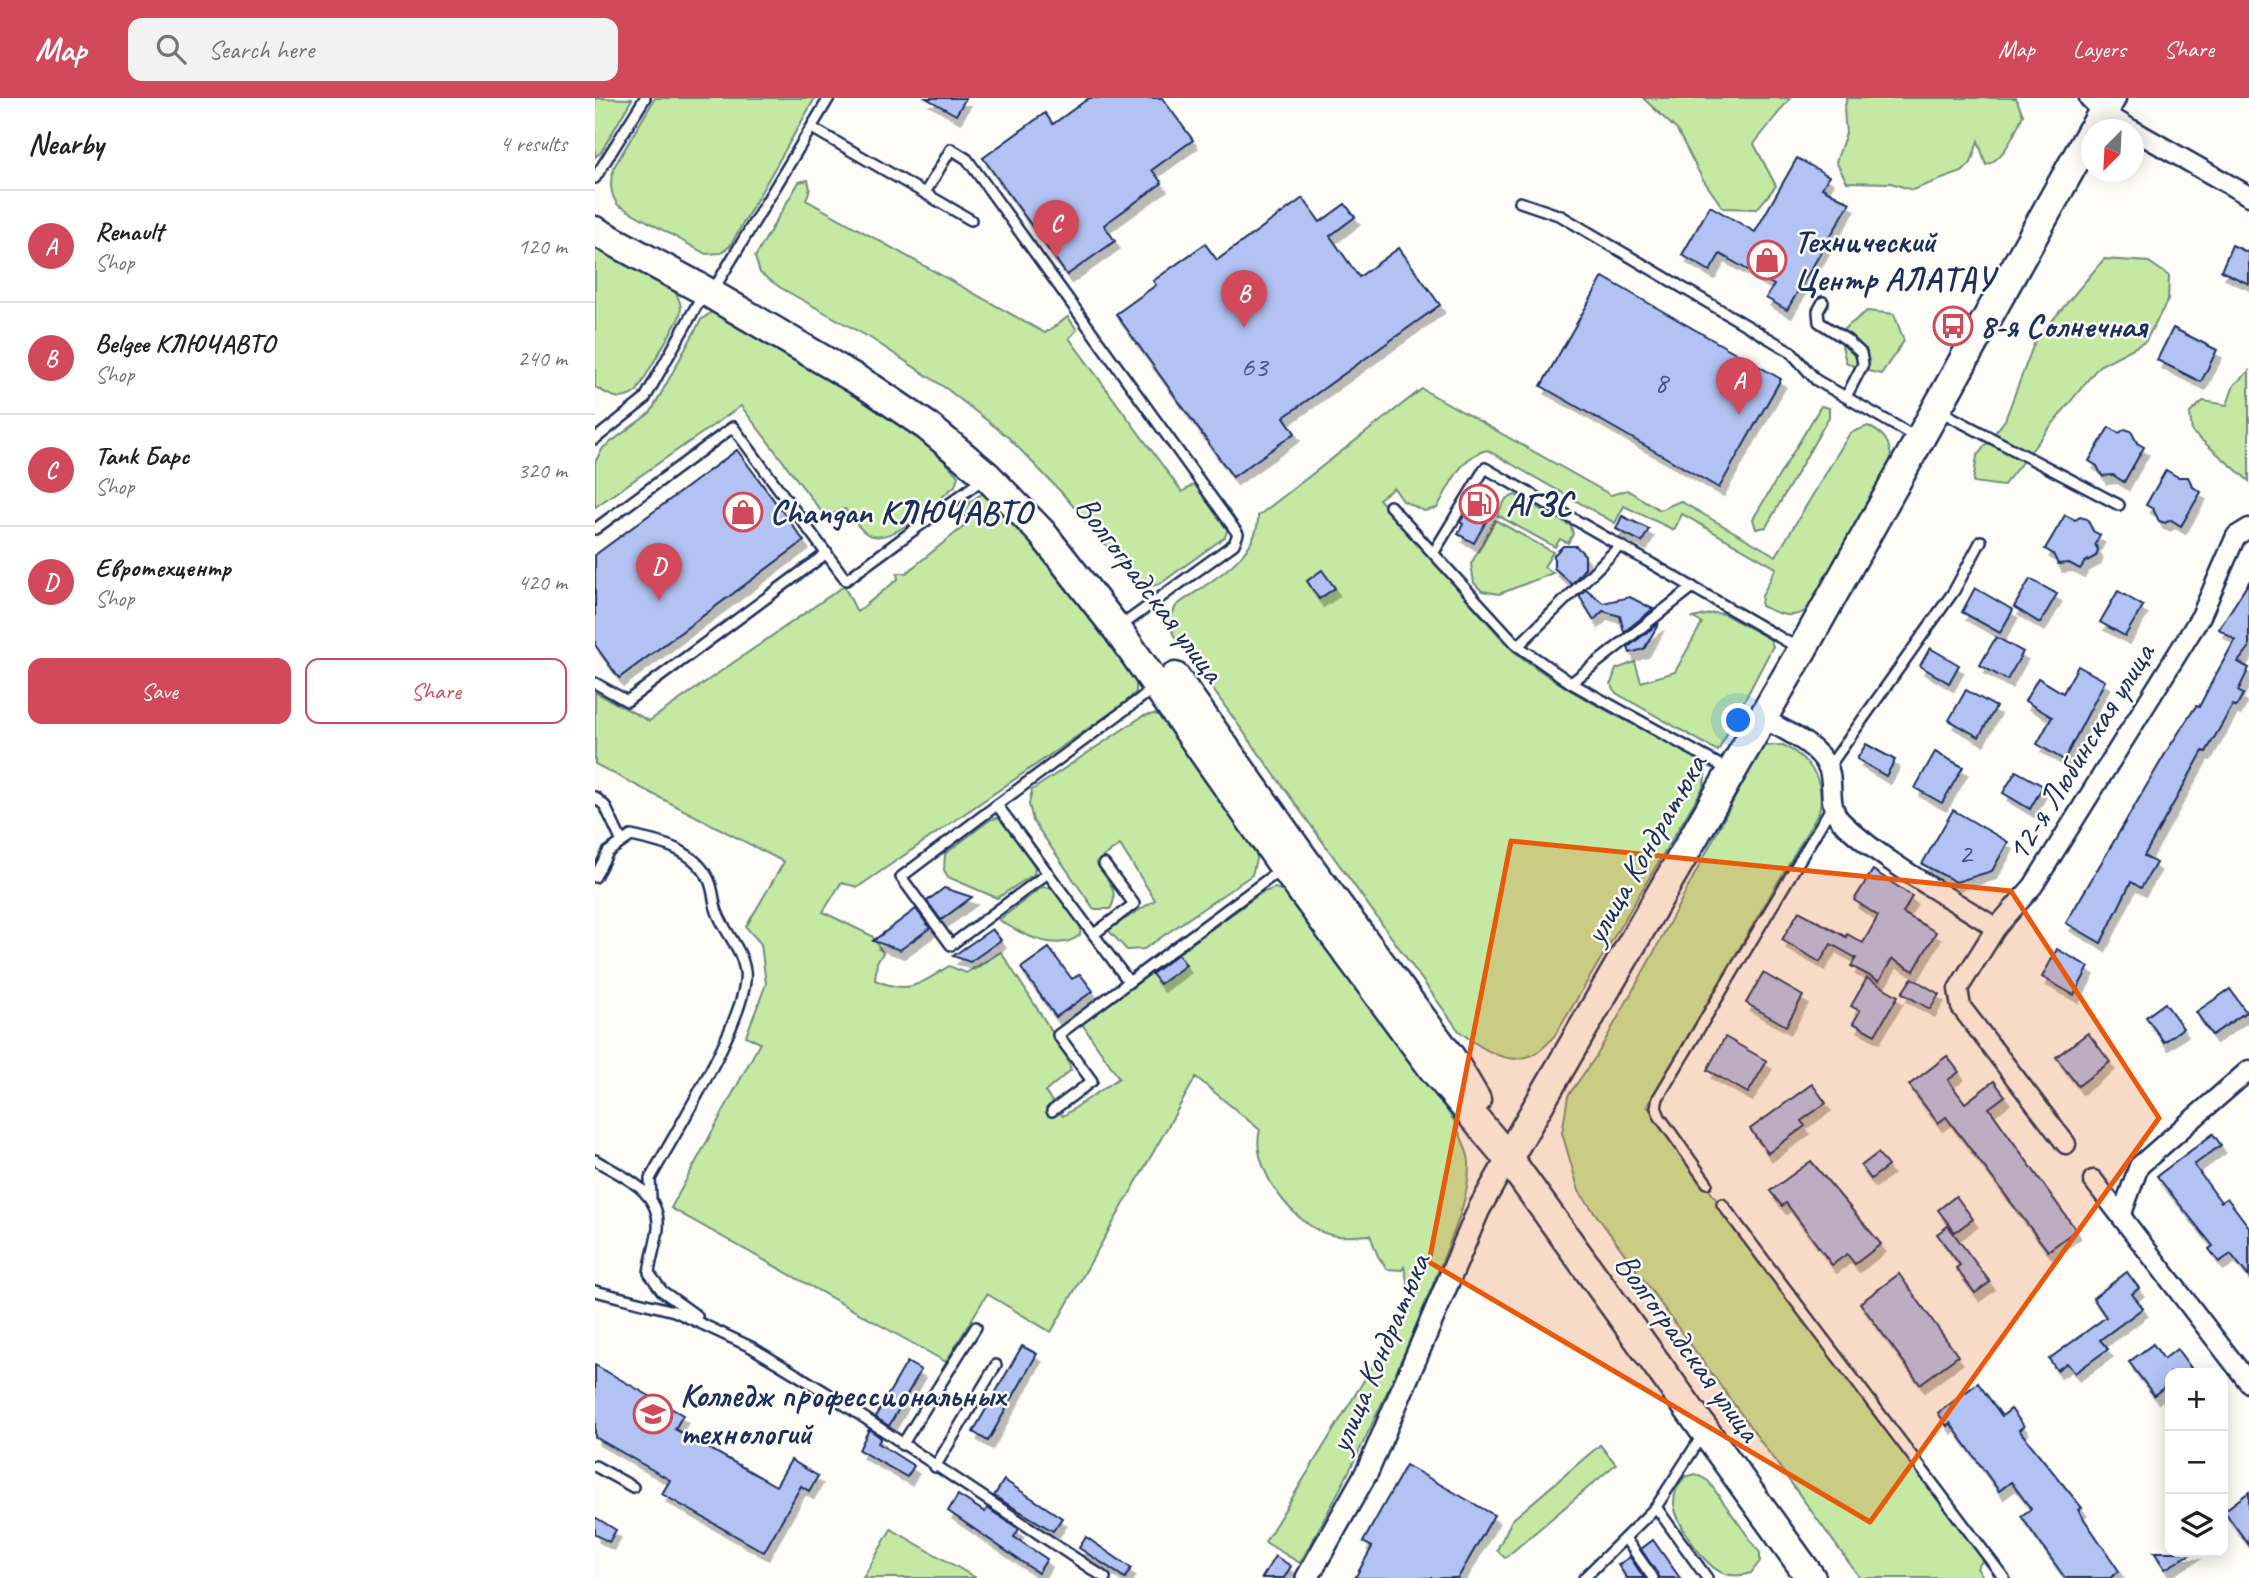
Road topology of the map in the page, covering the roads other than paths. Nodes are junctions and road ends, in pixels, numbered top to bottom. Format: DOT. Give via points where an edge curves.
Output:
graph roads {
  1 [pos="645,98"];
  2 [pos="829,98"];
  3 [pos="2097,114"];
  4 [pos="812,128"];
  5 [pos="2144,136"];
  6 [pos="595,178"];
  7 [pos="925,193"];
  8 [pos="2249,196"];
  9 [pos="1520,202"];
  10 [pos="595,211"];
  11 [pos="971,220"];
  12 [pos="595,231"];
  13 [pos="712,287"];
  14 [pos="1823,302"];
  15 [pos="1846,397"];
  16 [pos="1936,408"];
  17 [pos="1919,438"];
  18 [pos="595,439"];
  19 [pos="987,476"];
  20 [pos="2119,505"];
  21 [pos="1390,506"];
  22 [pos="595,529"];
  23 [pos="2243,532"];
  24 [pos="1981,541"];
  25 [pos="1620,546"];
  26 [pos="1434,552"];
  27 [pos="827,553"];
  28 [pos="1693,587"];
  29 [pos="1125,624"];
  30 [pos="1518,646"];
  31 [pos="1801,650"];
  32 [pos="595,682"];
  33 [pos="1571,683"];
  34 [pos="1157,686"];
  35 [pos="1762,718"];
  36 [pos="1828,768"];
  37 [pos="1730,771"];
  38 [pos="595,797"];
  39 [pos="997,805"];
  40 [pos="1832,806"];
  41 [pos="622,842"];
  42 [pos="1104,863"];
  43 [pos="1285,867"];
  44 [pos="1048,873"];
  45 [pos="595,877"];
  46 [pos="1996,928"];
  47 [pos="1094,934"];
  48 [pos="1129,982"];
  49 [pos="2249,1070"];
  50 [pos="1052,1111"];
  51 [pos="2066,1144"];
  52 [pos="1508,1158"];
  53 [pos="595,1160"];
  54 [pos="2093,1180"];
  55 [pos="1707,1183"];
  56 [pos="651,1197"];
  57 [pos="1722,1204"];
  58 [pos="2121,1216"];
  59 [pos="595,1291"];
  60 [pos="706,1324"];
  61 [pos="976,1327"];
  62 [pos="996,1365"];
  63 [pos="2249,1384"];
  64 [pos="1705,1431"];
  65 [pos="902,1445"];
  66 [pos="595,1466"];
  67 [pos="935,1466"];
  68 [pos="633,1488"];
  69 [pos="1656,1507"];
  70 [pos="1625,1538"];
  71 [pos="1313,1576"];
  72 [pos="1105,1578"];
  73 [pos="1584,1578"];
  74 [pos="1653,1578"];
  75 [pos="1707,1578"];
  76 [pos="1811,1578"];
  77 [pos="2004,1578"];
  1 -- 6 [label="lane"];
  2 -- 4 [label="lane"];
  3 -- 16 [label="main road, улица Кондратюка"];
  4 -- 7 [label="lane"];
  4 -- 13 [label="lane"];
  5 -- 8 [label="street"];
  7 -- 11 [label="lane"];
  7 -- 29 [label="lane" via="951,149 967,159 1238,534 1234,544"];
  9 -- 15 [label="lane" via="1561,216 1790,351 1816,380"];
  10 -- 13 [label="main road, Волгоградская улица"];
  12 -- 13 [label="main road, Волгоградская улица"];
  13 -- 18 [label="lane" via="644,400"];
  13 -- 19 [label="main road, Волгоградская улица" via="927,426"];
  13 -- 29 [label="main road, Волгоградская улица" via="880,372 948,419 1024,485 1057,522"];
  14 -- 15 [label="lane" via="1819,322 1861,354 1863,364"];
  15 -- 17 [label="lane"];
  16 -- 17 [label="main road, улица Кондратюка"];
  16 -- 20 [label="lane"];
  17 -- 31 [label="main road, улица Кондратюка"];
  19 -- 27 [label="lane" via="846,580"];
  19 -- 29 [label="main road, Волгоградская улица"];
  21 -- 26 [label="lane"];
  22 -- 27 [label="lane" via="733,427"];
  23 -- 46 [label="street, 12-я Любинская улица" via="2201,616 2033,886"];
  24 -- 36 [label="lane" via="1954,591"];
  25 -- 26 [label="lane" via="1485,468"];
  25 -- 28 [label="lane"];
  25 -- 30 [label="lane"];
  26 -- 30 [label="lane"];
  27 -- 32 [label="lane" via="627,701"];
  28 -- 31 [label="lane"];
  28 -- 33 [label="lane"];
  29 -- 34 [label="main road, Волгоградская улица"];
  29 -- 52 [label="main road, Волгоградская улица" via="1451,1058"];
  30 -- 33 [label="lane"];
  31 -- 35 [label="main road, улица Кондратюка"];
  33 -- 37 [label="lane"];
  34 -- 39 [label="lane"];
  34 -- 43 [label="main road, Волгоградская улица"];
  35 -- 36 [label="street" via="1802,741"];
  35 -- 37 [label="main road, улица Кондратюка"];
  36 -- 40 [label="street"];
  37 -- 52 [label="main road, улица Кондратюка"];
  38 -- 41 [label="lane" via="605,806"];
  39 -- 44 [label="lane"];
  39 -- 44 [label="lane" via="901,877 929,916 951,945"];
  40 -- 46 [label="street" via="1840,819 1899,865"];
  40 -- 55 [label="lane" via="1658,1098 1660,1117"];
  41 -- 45 [label="lane" via="608,852"];
  41 -- 56 [label="lane" via="631,836 687,854 709,878 719,918 732,935 746,973 727,1036 650,1180"];
  42 -- 47 [label="lane" via="1134,904"];
  43 -- 48 [label="lane"];
  43 -- 52 [label="main road, Волгоградская улица" via="1434,1070"];
  44 -- 47 [label="lane"];
  46 -- 51 [label="street, 12-я Любинская улица" via="1958,989 1961,1007"];
  47 -- 48 [label="lane"];
  48 -- 50 [label="lane" via="1058,1035 1092,1081"];
  49 -- 58 [label="street" via="2139,1166"];
  52 -- 64 [label="main road, Волгоградская улица"];
  52 -- 71 [label="street, улица Кондратюка" via="1479,1209 1368,1470"];
  53 -- 56 [label="lane"];
  54 -- 58 [label="street"];
  56 -- 60 [label="lane" via="658,1229 649,1273 662,1291"];
  57 -- 77 [label="lane"];
  58 -- 63 [label="street"];
  59 -- 60 [label="lane"];
  60 -- 65 [label="lane" via="827,1393"];
  61 -- 65 [label="lane"];
  62 -- 67 [label="lane"];
  64 -- 69 [label="lane"];
  64 -- 76 [label="main road, Волгоградская улица"];
  65 -- 67 [label="lane"];
  66 -- 68 [label="lane"];
  67 -- 72 [label="lane"];
  69 -- 70 [label="lane"];
  69 -- 75 [label="lane"];
  70 -- 73 [label="lane"];
  70 -- 74 [label="lane"];
}
